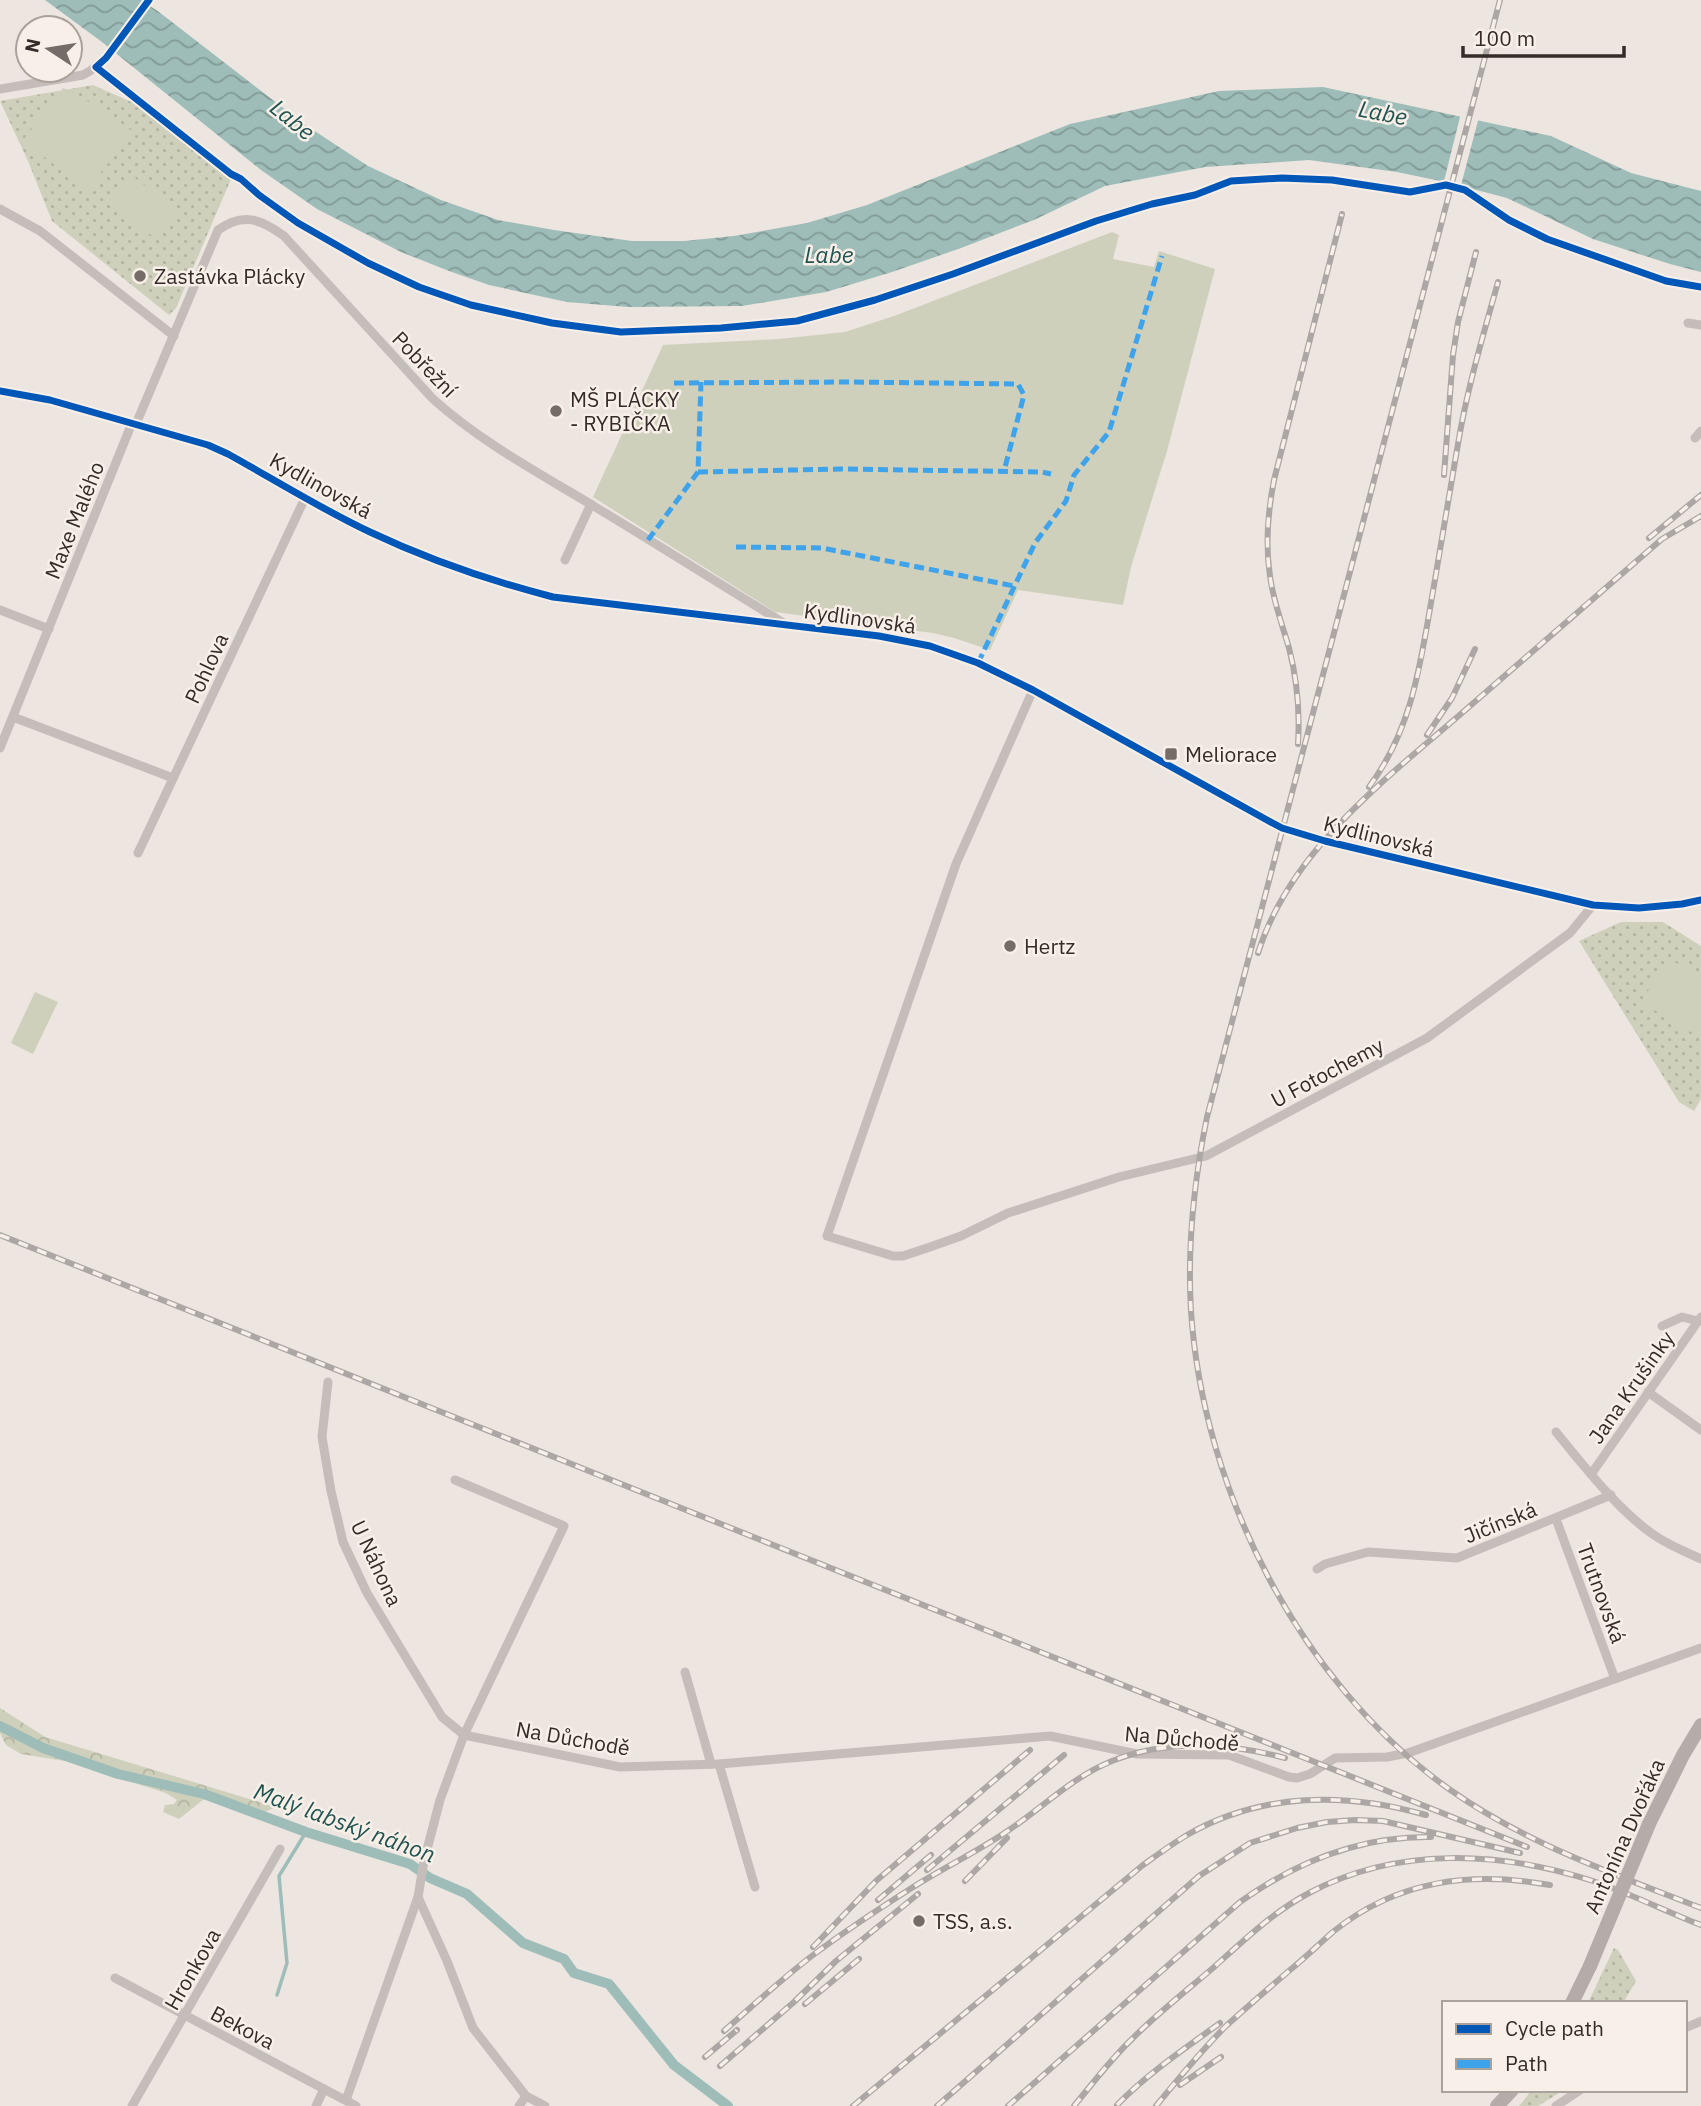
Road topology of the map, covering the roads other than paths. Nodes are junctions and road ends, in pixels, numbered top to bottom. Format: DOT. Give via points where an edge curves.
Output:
graph roads {
  1 [pos="149,0"];
  2 [pos="0,89"];
  3 [pos="0,209"];
  4 [pos="1688,323"];
  5 [pos="1701,325"];
  6 [pos="174,336"];
  7 [pos="2,395"];
  8 [pos="134,423"];
  9 [pos="305,498"];
  10 [pos="591,504"];
  11 [pos="565,560"];
  12 [pos="0,610"];
  13 [pos="786,625"];
  14 [pos="49,629"];
  15 [pos="1033,690"];
  16 [pos="13,718"];
  17 [pos="0,748"];
  18 [pos="173,779"];
  19 [pos="138,853"];
  20 [pos="1701,900"];
  21 [pos="1593,905"];
  22 [pos="1700,1319"];
  23 [pos="1662,1326"];
  24 [pos="328,1382"];
  25 [pos="1648,1392"];
  26 [pos="1701,1430"];
  27 [pos="1556,1432"];
  28 [pos="1592,1473"];
  29 [pos="455,1480"];
  30 [pos="1611,1495"];
  31 [pos="1556,1519"];
  32 [pos="1701,1559"];
  33 [pos="1317,1569"];
  34 [pos="1701,1648"];
  35 [pos="685,1672"];
  36 [pos="1615,1679"];
  37 [pos="1701,1725"];
  38 [pos="464,1735"];
  39 [pos="715,1764"];
  40 [pos="281,1849"];
  41 [pos="755,1887"];
  42 [pos="418,1897"];
  43 [pos="115,1978"];
  44 [pos="1573,2001"];
  45 [pos="185,2016"];
  46 [pos="324,2089"];
  47 [pos="1509,2092"];
  48 [pos="1577,2092"];
  49 [pos="526,2096"];
  50 [pos="346,2100"];
  51 [pos="132,2106"];
  52 [pos="316,2106"];
  53 [pos="356,2106"];
  54 [pos="519,2106"];
  55 [pos="545,2106"];
  56 [pos="1497,2106"];
  57 [pos="1556,2106"];
  1 -- 2 [label="street" via="106,58 83,75"];
  3 -- 6 [label="street" via="40,231"];
  4 -- 5 [label="street"];
  6 -- 8 [label="street, Pobřežní"];
  6 -- 10 [label="street, Pobřežní" via="218,230 237,220 258,221 284,236 452,416 496,448"];
  7 -- 8 [label="street, Kydlinovská" via="50,400"];
  8 -- 9 [label="street, Kydlinovská" via="208,445"];
  8 -- 14 [label="street, Maxe Malého"];
  9 -- 13 [label="street, Kydlinovská" via="370,532 520,589 553,597"];
  9 -- 18 [label="street, Pohlova"];
  10 -- 11 [label="street"];
  10 -- 13 [label="street, Pobřežní"];
  12 -- 14 [label="street"];
  13 -- 15 [label="street, Kydlinovská" via="930,646"];
  14 -- 16 [label="street, Maxe Malého"];
  15 -- 21 [label="street, Kydlinovská" via="1282,828"];
  15 -- 21 [label="street, U Fotochemy" via="956,864 827,1236 903,1256 1040,1202 1206,1156 1427,1038 1570,933"];
  16 -- 17 [label="street, Maxe Malého"];
  16 -- 18 [label="street"];
  18 -- 19 [label="street, Pohlova"];
  20 -- 21 [label="street, Kydlinovská" via="1639,908"];
  22 -- 23 [label="street, Jana Krušinky" via="1682,1317"];
  22 -- 25 [label="street, Jana Krušinky"];
  24 -- 38 [label="street, U Náhona" via="322,1437 343,1542 367,1593 442,1717"];
  25 -- 26 [label="street"];
  25 -- 28 [label="street, Jana Krušinky"];
  27 -- 28 [label="street"];
  28 -- 30 [label="street"];
  29 -- 38 [label="street" via="564,1526"];
  30 -- 31 [label="street, Jičínská"];
  30 -- 32 [label="street" via="1657,1537"];
  31 -- 33 [label="street, Jičínská" via="1457,1558 1368,1552"];
  31 -- 36 [label="street, Trutnovská"];
  34 -- 36 [label="street, Na Důchodě"];
  35 -- 39 [label="street"];
  36 -- 39 [label="street, Na Důchodě" via="1408,1753 1335,1758 1297,1778 1228,1755 1137,1754 1050,1736"];
  37 -- 44 [label="main road, Antonína Dvořáka, bridge" via="1649,1824"];
  38 -- 39 [label="street, Na Důchodě" via="620,1768"];
  38 -- 42 [label="street" via="440,1800"];
  39 -- 41 [label="street"];
  40 -- 45 [label="street, Hronkova"];
  42 -- 49 [label="street" via="473,2028"];
  42 -- 50 [label="street"];
  43 -- 45 [label="street, Bekova"];
  45 -- 46 [label="street, Bekova"];
  45 -- 51 [label="street, Hronkova"];
  46 -- 50 [label="street, Bekova"];
  46 -- 52 [label="street"];
  47 -- 56 [label="main road"];
  48 -- 57 [label="street"];
  49 -- 54 [label="street"];
  49 -- 55 [label="street"];
  50 -- 53 [label="street, Bekova"];
}
